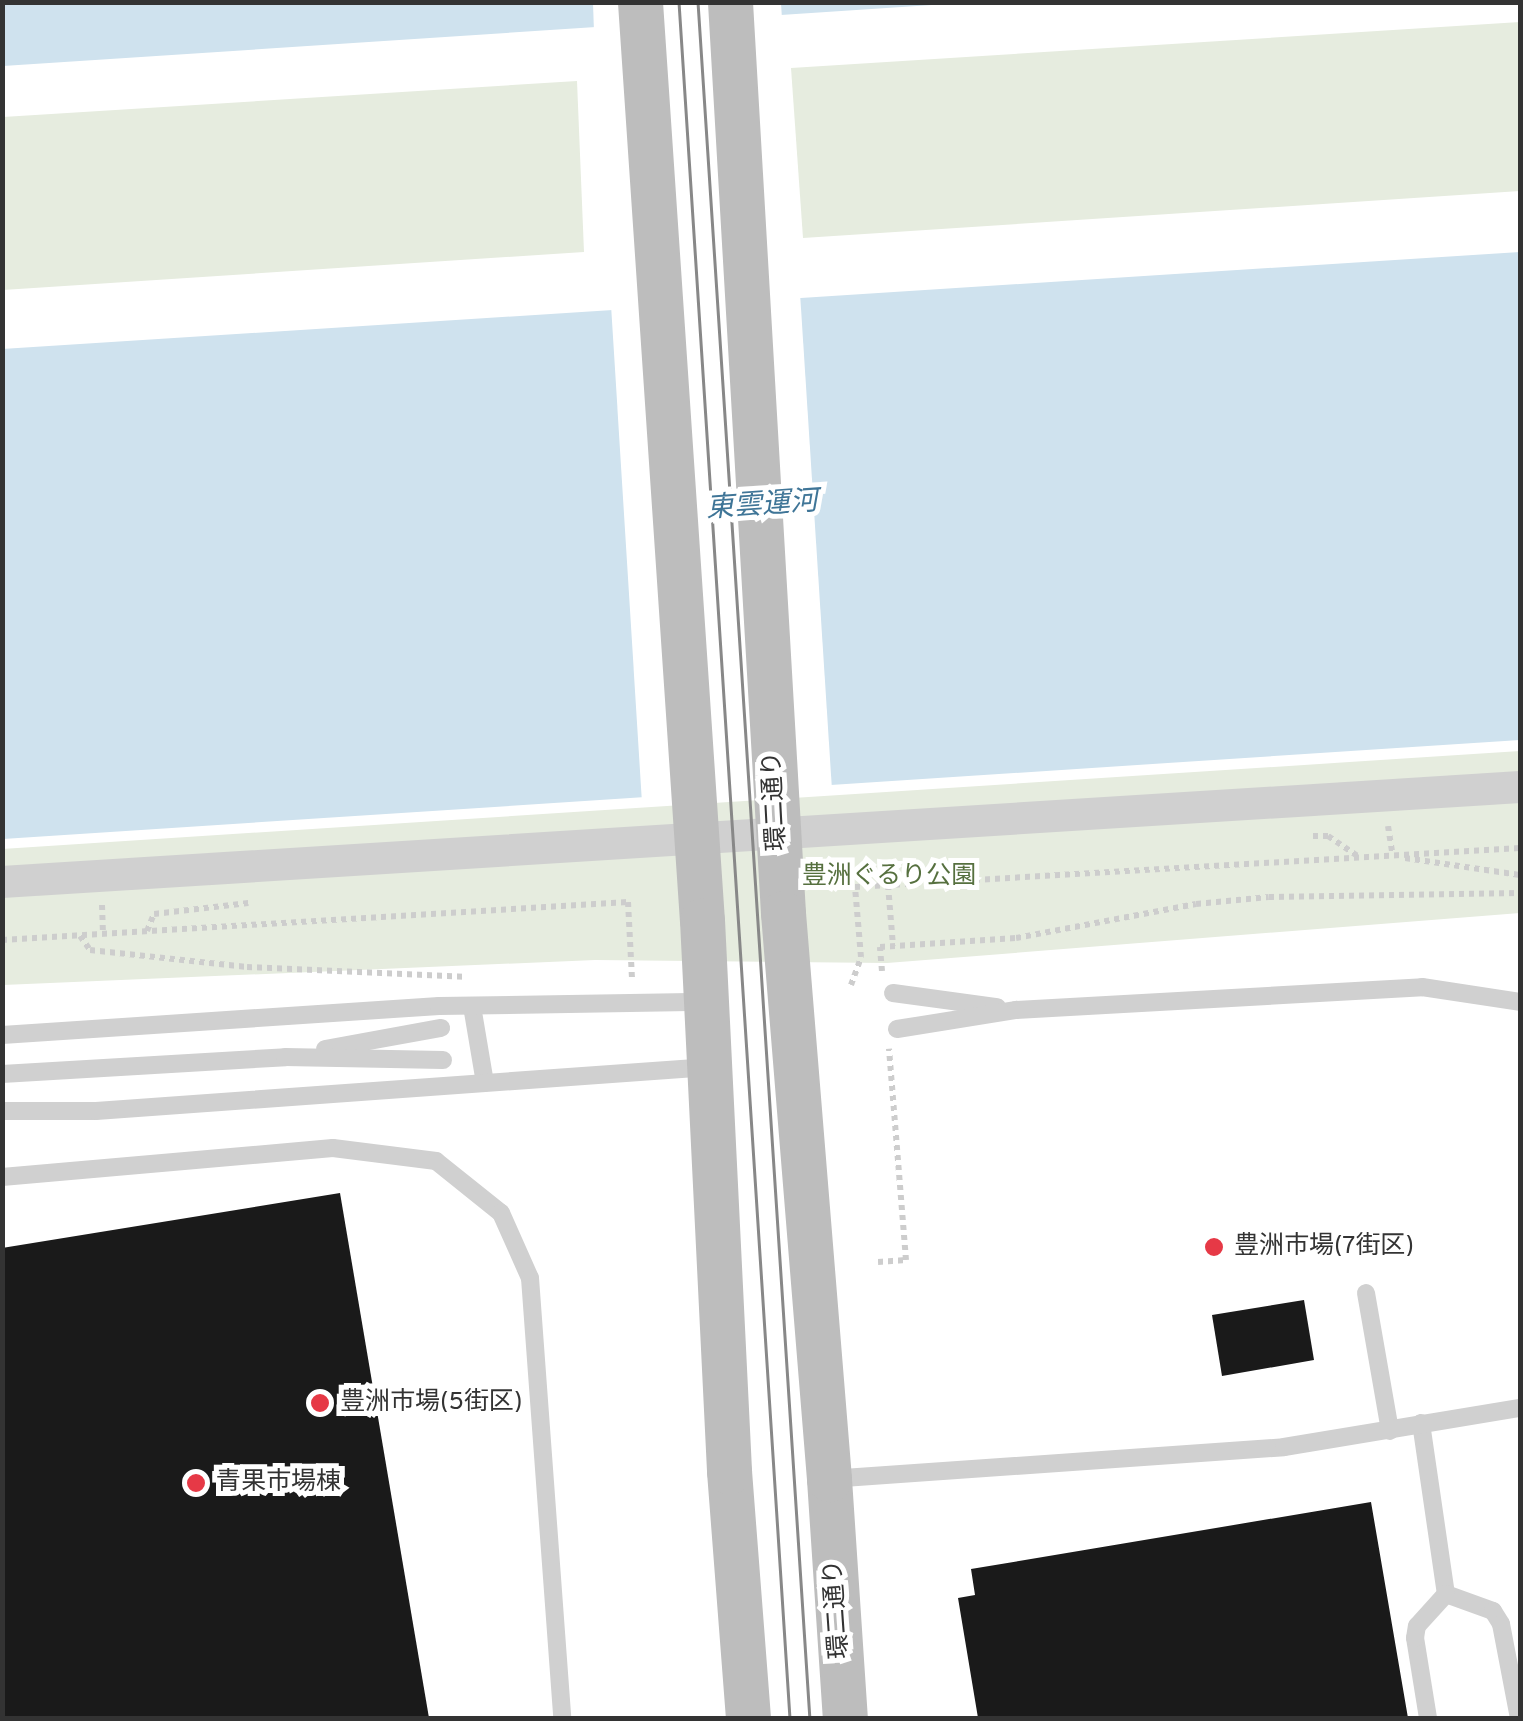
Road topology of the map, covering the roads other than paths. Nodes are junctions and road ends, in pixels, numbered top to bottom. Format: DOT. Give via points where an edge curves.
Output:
graph roads {
  1 [pos="640,2"];
  2 [pos="730,2"];
  3 [pos="1520,787"];
  4 [pos="2,882"];
  5 [pos="888,989"];
  6 [pos="706,1002"];
  7 [pos="1520,1002"];
  8 [pos="472,1006"];
  9 [pos="1016,1010"];
  10 [pos="441,1028"];
  11 [pos="2,1035"];
  12 [pos="893,1037"];
  13 [pos="285,1056"];
  14 [pos="443,1060"];
  15 [pos="710,1067"];
  16 [pos="2,1074"];
  17 [pos="484,1083"];
  18 [pos="2,1111"];
  19 [pos="2,1177"];
  20 [pos="1366,1293"];
  21 [pos="1520,1408"];
  22 [pos="1421,1422"];
  23 [pos="1390,1431"];
  24 [pos="829,1479"];
  25 [pos="1446,1594"];
  26 [pos="562,1718"];
  27 [pos="748,1718"];
  28 [pos="845,1718"];
  29 [pos="1428,1718"];
  30 [pos="1519,1718"];
  1 -- 6 [label="main road, bridge"];
  2 -- 24 [label="main road, 環二通り, bridge" via="783,913"];
  3 -- 4 [label="street"];
  5 -- 9 [label="lane"];
  6 -- 8 [label="lane"];
  6 -- 15 [label="main road, bridge"];
  7 -- 9 [label="lane" via="1422,987"];
  8 -- 11 [label="lane"];
  8 -- 17 [label="lane"];
  9 -- 12 [label="lane"];
  10 -- 13 [label="lane"];
  13 -- 14 [label="lane"];
  13 -- 16 [label="lane"];
  15 -- 17 [label="lane"];
  15 -- 27 [label="main road, bridge"];
  17 -- 18 [label="lane" via="96,1111"];
  19 -- 26 [label="lane" via="333,1148 436,1161 500,1213 530,1278"];
  20 -- 23 [label="lane"];
  21 -- 22 [label="lane"];
  22 -- 23 [label="lane"];
  22 -- 25 [label="lane"];
  23 -- 24 [label="lane" via="1284,1446"];
  24 -- 28 [label="main road, 環二通り"];
  25 -- 29 [label="lane" via="1414,1638"];
  25 -- 30 [label="lane" via="1492,1611 1501,1624"];
}
